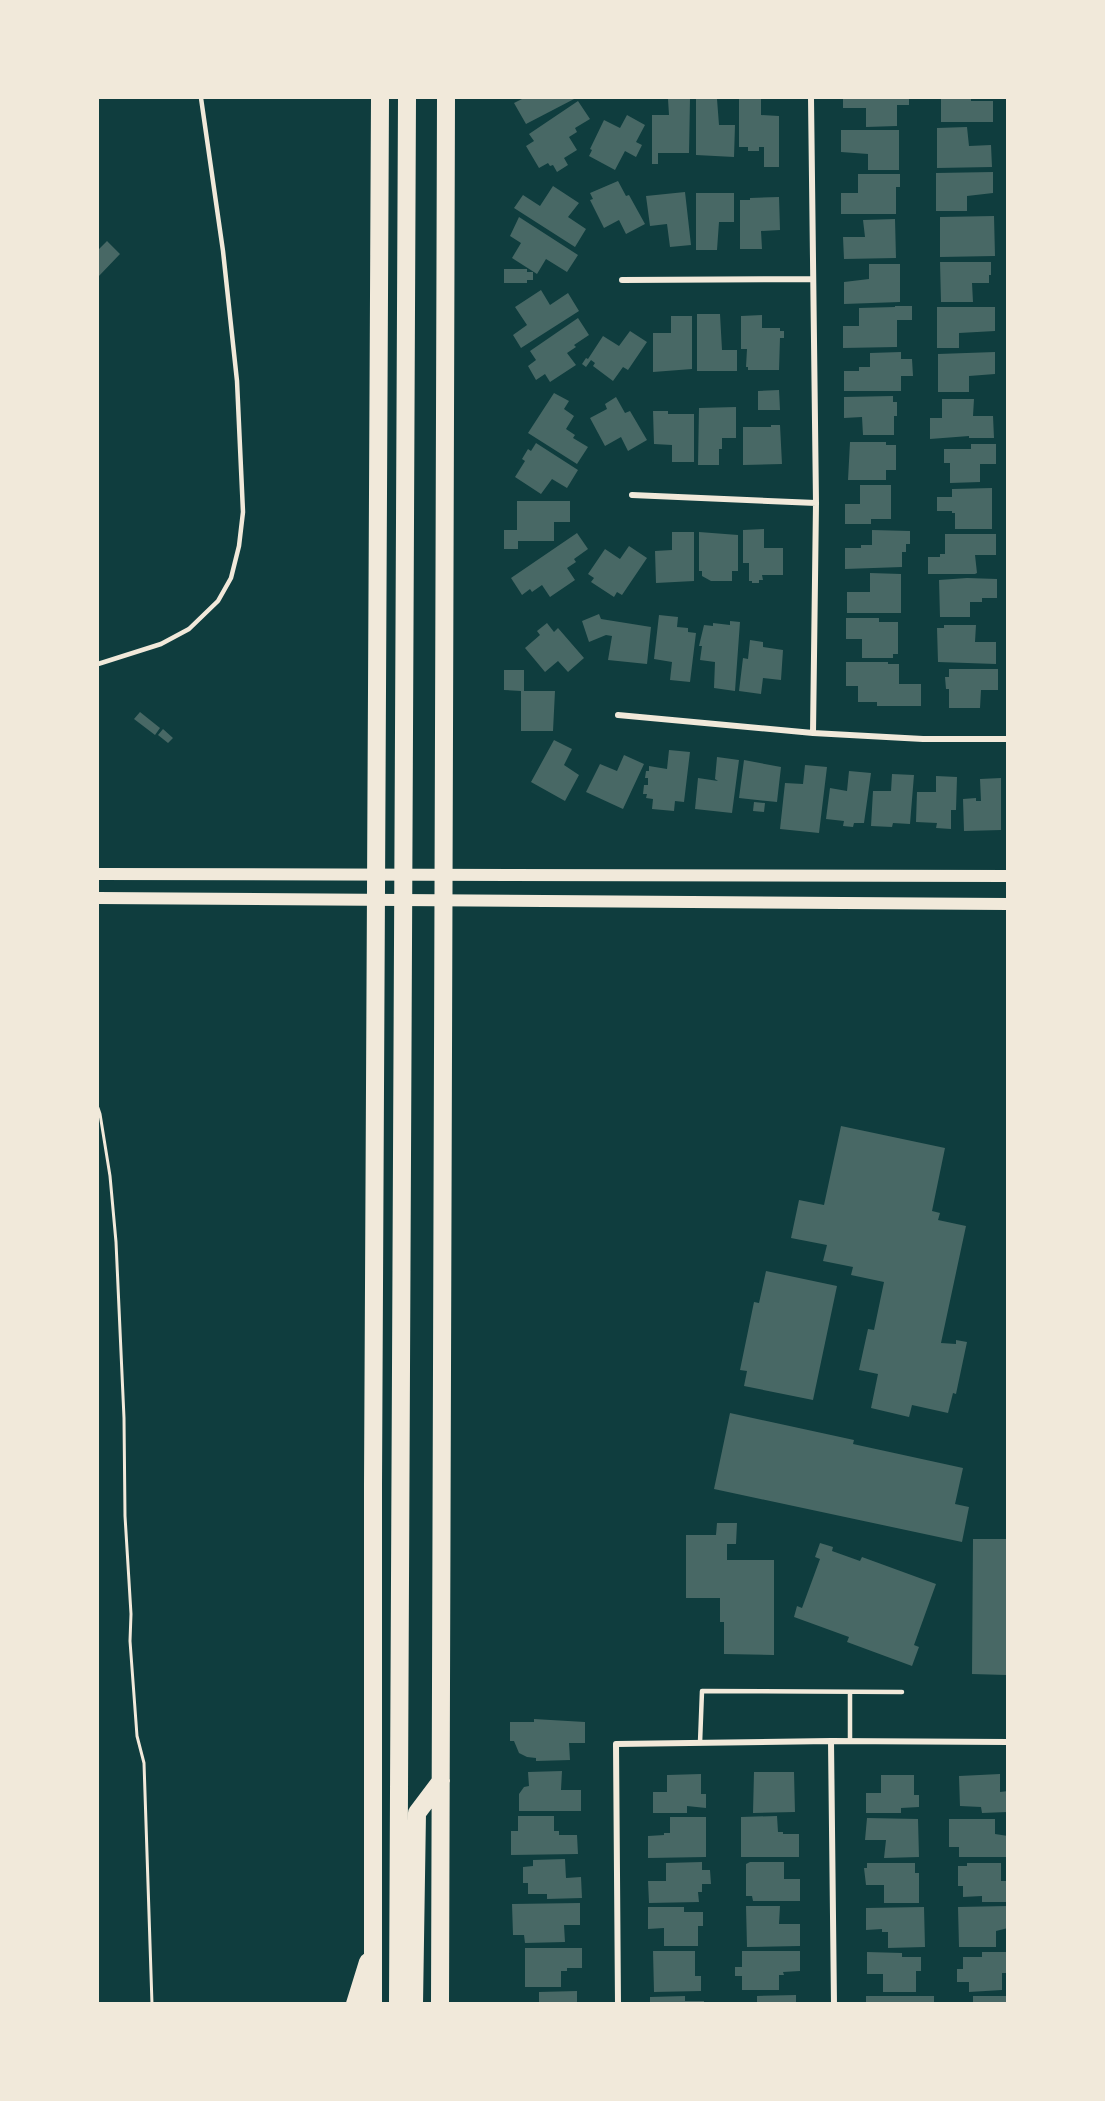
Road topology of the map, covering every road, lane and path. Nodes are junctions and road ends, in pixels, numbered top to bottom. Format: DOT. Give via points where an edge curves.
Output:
graph roads {
  1 [pos="201,98"];
  2 [pos="380,98"];
  3 [pos="407,98"];
  4 [pos="446,98"];
  5 [pos="811,98"];
  6 [pos="813,279"];
  7 [pos="622,280"];
  8 [pos="632,495"];
  9 [pos="816,503"];
  10 [pos="98,663"];
  11 [pos="618,715"];
  12 [pos="813,733"];
  13 [pos="1008,739"];
  14 [pos="98,874"];
  15 [pos="1008,876"];
  16 [pos="98,898"];
  17 [pos="1008,904"];
  18 [pos="98,1108"];
  19 [pos="850,1692"];
  20 [pos="902,1692"];
  21 [pos="831,1741"];
  22 [pos="850,1741"];
  23 [pos="1008,1742"];
  24 [pos="700,1743"];
  25 [pos="441,1781"];
  26 [pos="374,1943"];
  27 [pos="152,2004"];
  28 [pos="355,2004"];
  29 [pos="373,2004"];
  30 [pos="398,2004"];
  31 [pos="414,2004"];
  32 [pos="440,2004"];
  33 [pos="618,2004"];
  34 [pos="834,2004"];
  1 -- 10 [label="lane" via="237,381 243,512 239,546 231,578 218,602 189,629 161,644"];
  2 -- 26 [label="highway"];
  3 -- 30 [label="highway"];
  4 -- 25 [label="highway"];
  5 -- 6 [label="street"];
  6 -- 7 [label="street"];
  6 -- 9 [label="street"];
  8 -- 9 [label="street"];
  9 -- 12 [label="street"];
  11 -- 12 [label="street"];
  12 -- 13 [label="street"];
  14 -- 15 [label="main road"];
  16 -- 17 [label="main road"];
  18 -- 27 [label="path" via="116,1242 130,1641 137,1736 144,1763"];
  19 -- 20 [label="lane"];
  19 -- 22 [label="lane"];
  19 -- 24 [label="lane" via="702,1691"];
  21 -- 22 [label="street"];
  21 -- 24 [label="street"];
  21 -- 34 [label="street"];
  22 -- 23 [label="street"];
  24 -- 33 [label="street" via="616,1744"];
  25 -- 31 [label="highway" via="417,1814"];
  25 -- 32 [label="highway"];
  26 -- 28 [label="highway"];
  26 -- 29 [label="highway"];
}
